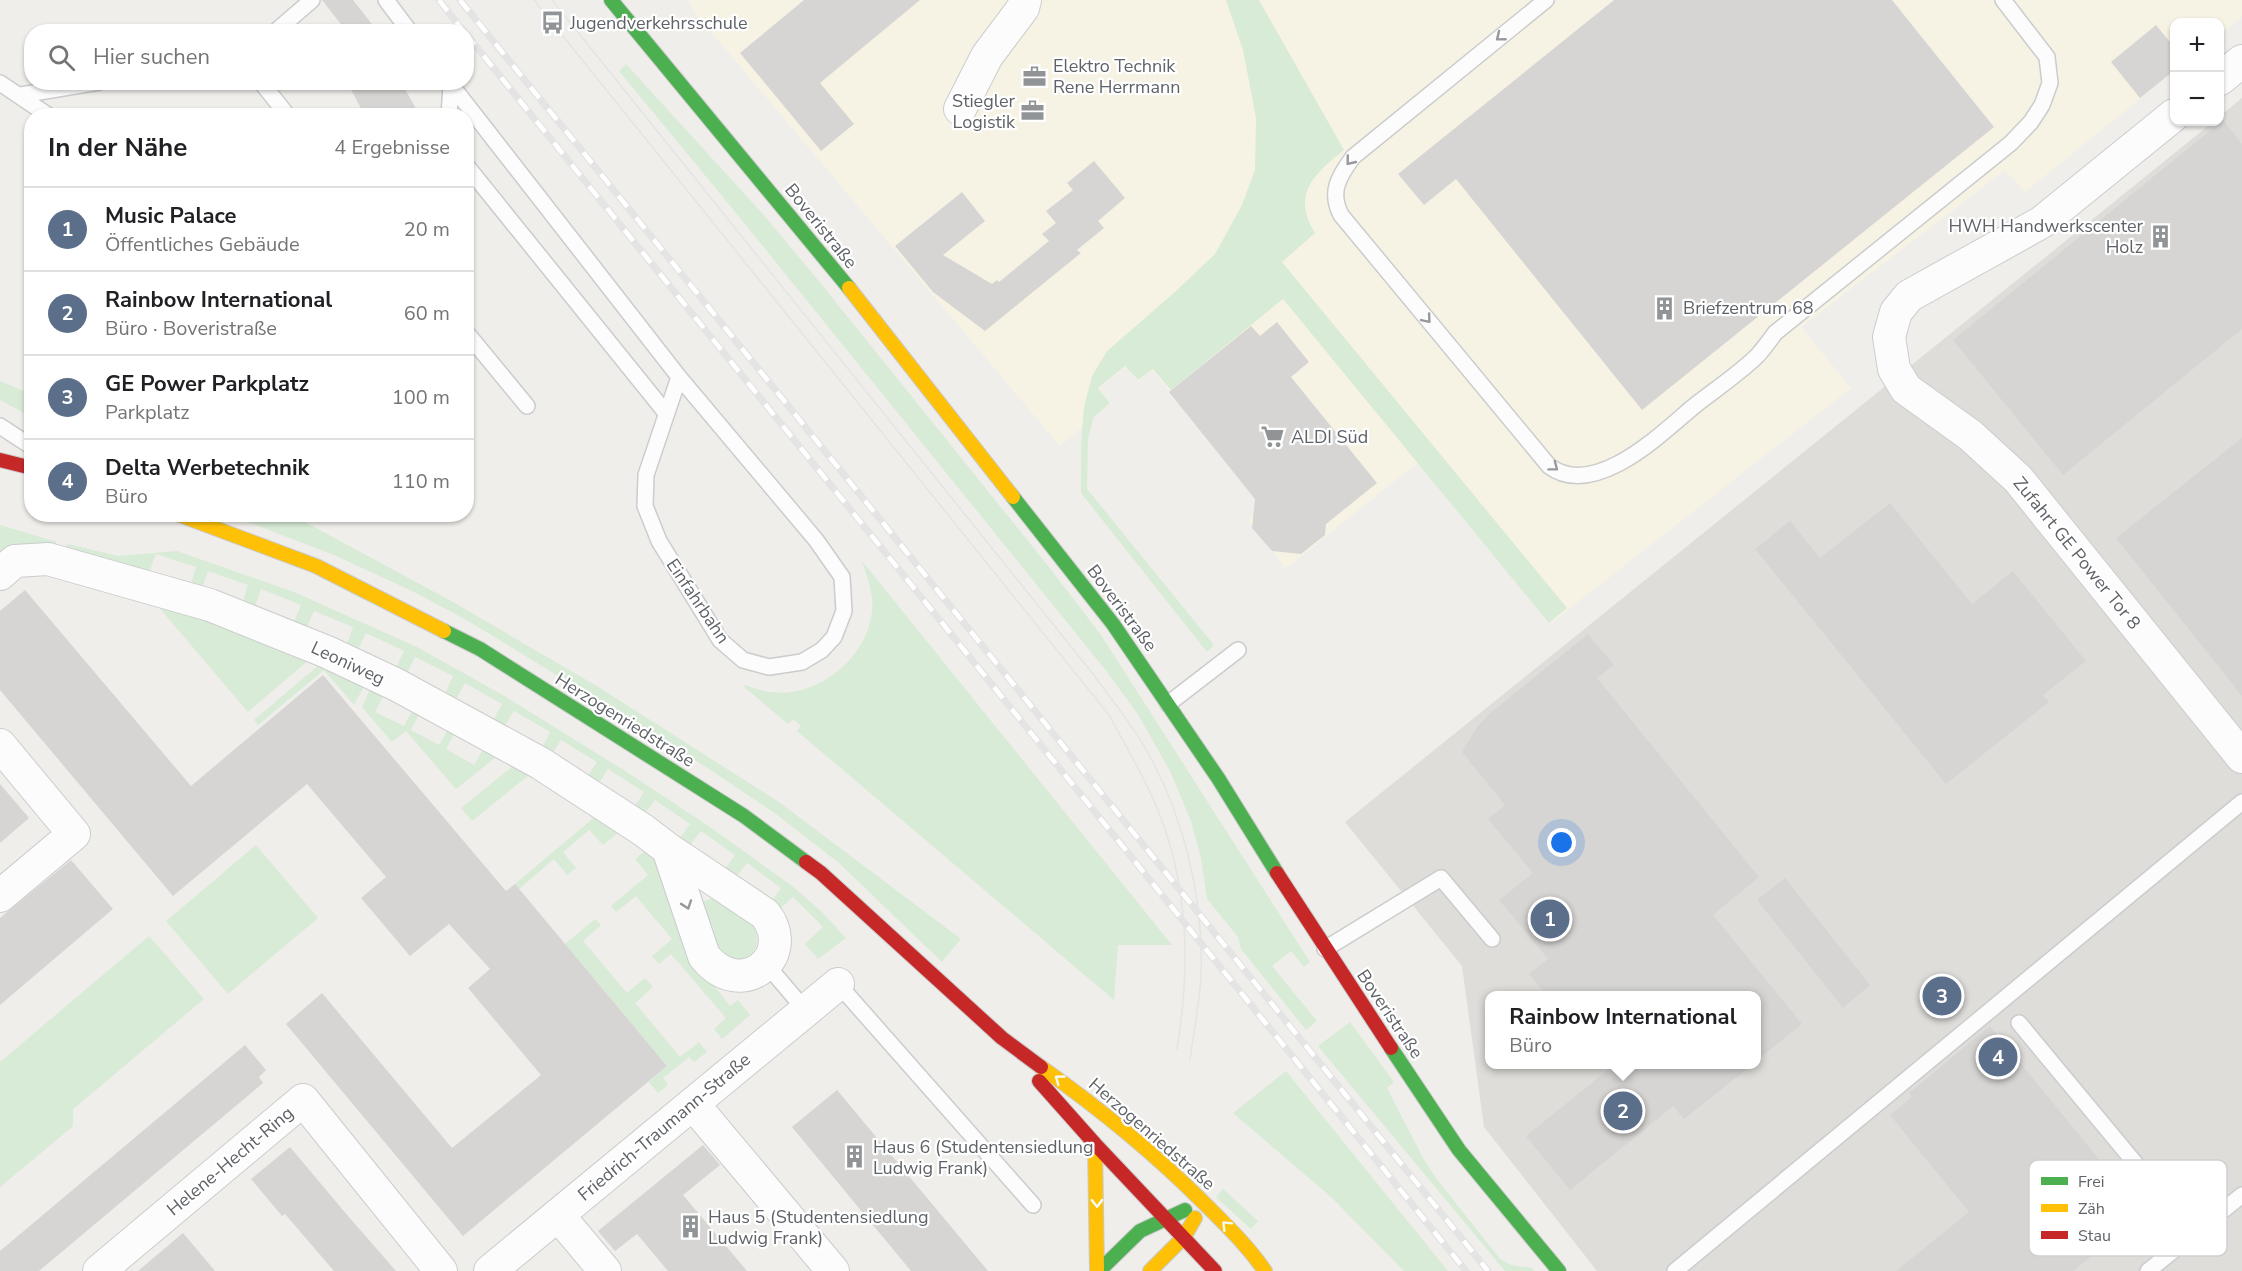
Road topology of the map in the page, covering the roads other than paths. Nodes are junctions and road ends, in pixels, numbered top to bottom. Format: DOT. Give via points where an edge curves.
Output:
graph roads {
  1 [pos="312,0"];
  2 [pos="386,0"];
  3 [pos="611,0"];
  4 [pos="1025,0"];
  5 [pos="1546,0"];
  6 [pos="2003,0"];
  7 [pos="623,7"];
  8 [pos="284,24"];
  9 [pos="404,24"];
  10 [pos="2242,61"];
  11 [pos="2224,76"];
  12 [pos="0,82"];
  13 [pos="51,90"];
  14 [pos="267,90"];
  15 [pos="450,90"];
  16 [pos="455,90"];
  17 [pos="21,95"];
  18 [pos="38,108"];
  19 [pos="282,108"];
  20 [pos="449,108"];
  21 [pos="469,108"];
  22 [pos="960,110"];
  23 [pos="474,115"];
  24 [pos="2170,119"];
  25 [pos="474,175"];
  26 [pos="474,342"];
  27 [pos="679,377"];
  28 [pos="527,406"];
  29 [pos="666,413"];
  30 [pos="0,426"];
  31 [pos="24,442"];
  32 [pos="0,460"];
  33 [pos="24,466"];
  34 [pos="198,522"];
  35 [pos="0,574"];
  36 [pos="1238,650"];
  37 [pos="1168,704"];
  38 [pos="0,745"];
  39 [pos="2242,757"];
  40 [pos="2242,802"];
  41 [pos="668,849"];
  42 [pos="0,896"];
  43 [pos="1492,939"];
  44 [pos="1325,949"];
  45 [pos="766,964"];
  46 [pos="838,984"];
  47 [pos="806,1011"];
  48 [pos="2019,1023"];
  49 [pos="1002,1038"];
  50 [pos="693,1104"];
  51 [pos="1095,1144"];
  52 [pos="2133,1160"];
  53 [pos="2242,1195"];
  54 [pos="1203,1201"];
  55 [pos="1033,1205"];
  56 [pos="2227,1207"];
  57 [pos="558,1215"];
  58 [pos="1167,1218"];
  59 [pos="1184,1237"];
  60 [pos="2167,1256"];
  61 [pos="99,1271"];
  62 [pos="441,1271"];
  63 [pos="490,1271"];
  64 [pos="605,1271"];
  65 [pos="833,1271"];
  66 [pos="1098,1271"];
  67 [pos="1150,1271"];
  68 [pos="1215,1271"];
  69 [pos="1265,1271"];
  70 [pos="1559,1271"];
  71 [pos="1675,1271"];
  72 [pos="2148,1271"];
  1 -- 8 [label="lane"];
  2 -- 9 [label="lane"];
  3 -- 7 [label="street, Boveristraße"];
  4 -- 22 [label="street" via="987,56"];
  5 -- 6 [label="lane, one-way" via="1353,157 1338,179 1335,199 1341,215 1549,466 1562,474 1579,476 1606,469 1640,450 1758,355 1775,333 2031,122 2050,83 2048,57"];
  7 -- 37 [label="street, Boveristraße" via="1113,624"];
  10 -- 11 [label="street"];
  12 -- 17 [label="lane"];
  13 -- 17 [label="lane"];
  14 -- 19 [label="lane"];
  15 -- 20 [label="lane"];
  16 -- 21 [label="lane, Einfahrbahn"];
  17 -- 18 [label="lane"];
  23 -- 27 [label="lane, Einfahrbahn"];
  24 -- 39 [label="street, Zufahrt GE Power Tor 8" via="2042,222 1909,296 1896,312 1889,338 1894,369 1906,389 1970,435 2018,479"];
  25 -- 29 [label="lane"];
  26 -- 28 [label="lane"];
  27 -- 29 [label="lane, Einfahrbahn"];
  27 -- 29 [label="lane, Einfahrbahn" via="816,540 842,577 844,611 834,637 822,650 802,662 770,667 743,660 720,640 658,541 645,506 646,475"];
  30 -- 31 [label="lane"];
  32 -- 33 [label="street"];
  34 -- 49 [label="street, Herzogenriedstraße" via="316,566 480,649 725,804 821,873"];
  35 -- 41 [label="street, Leoniweg" via="15,561 48,559 210,605 327,652 397,685 540,763"];
  36 -- 37 [label="lane"];
  37 -- 44 [label="street, Boveristraße"];
  38 -- 42 [label="street" via="74,834"];
  40 -- 71 [label="lane"];
  41 -- 45 [label="street, Leoniweg" via="772,922 774,949"];
  41 -- 45 [label="street, one-way" via="704,956 712,966 722,973 745,976"];
  43 -- 44 [label="lane" via="1441,878"];
  44 -- 70 [label="street, Boveristraße" via="1459,1150"];
  45 -- 47 [label="lane"];
  46 -- 47 [label="street, Friedrich-Traumann-Straße"];
  46 -- 55 [label="lane"];
  47 -- 50 [label="street, Friedrich-Traumann-Straße"];
  48 -- 52 [label="lane"];
  49 -- 51 [label="street, Herzogenriedstraße"];
  54 -- 49 [label="street, Herzogenriedstraße, one-way" via="1094,1104"];
  50 -- 57 [label="street, Friedrich-Traumann-Straße"];
  50 -- 65 [label="street"];
  51 -- 58 [label="street, Herzogenriedstraße"];
  51 -- 66 [label="street, one-way"];
  53 -- 56 [label="lane"];
  54 -- 58 [label="street"];
  54 -- 59 [label="street"];
  69 -- 54 [label="street, Herzogenriedstraße, one-way" via="1249,1248"];
  57 -- 63 [label="street, Friedrich-Traumann-Straße"];
  57 -- 64 [label="street"];
  58 -- 59 [label="street, Herzogenriedstraße"];
  58 -- 66 [label="street" via="1140,1231"];
  59 -- 67 [label="street"];
  59 -- 68 [label="street, Herzogenriedstraße"];
  60 -- 72 [label="lane"];
  61 -- 62 [label="street, Helene-Hecht-Ring" via="303,1100"];
}
